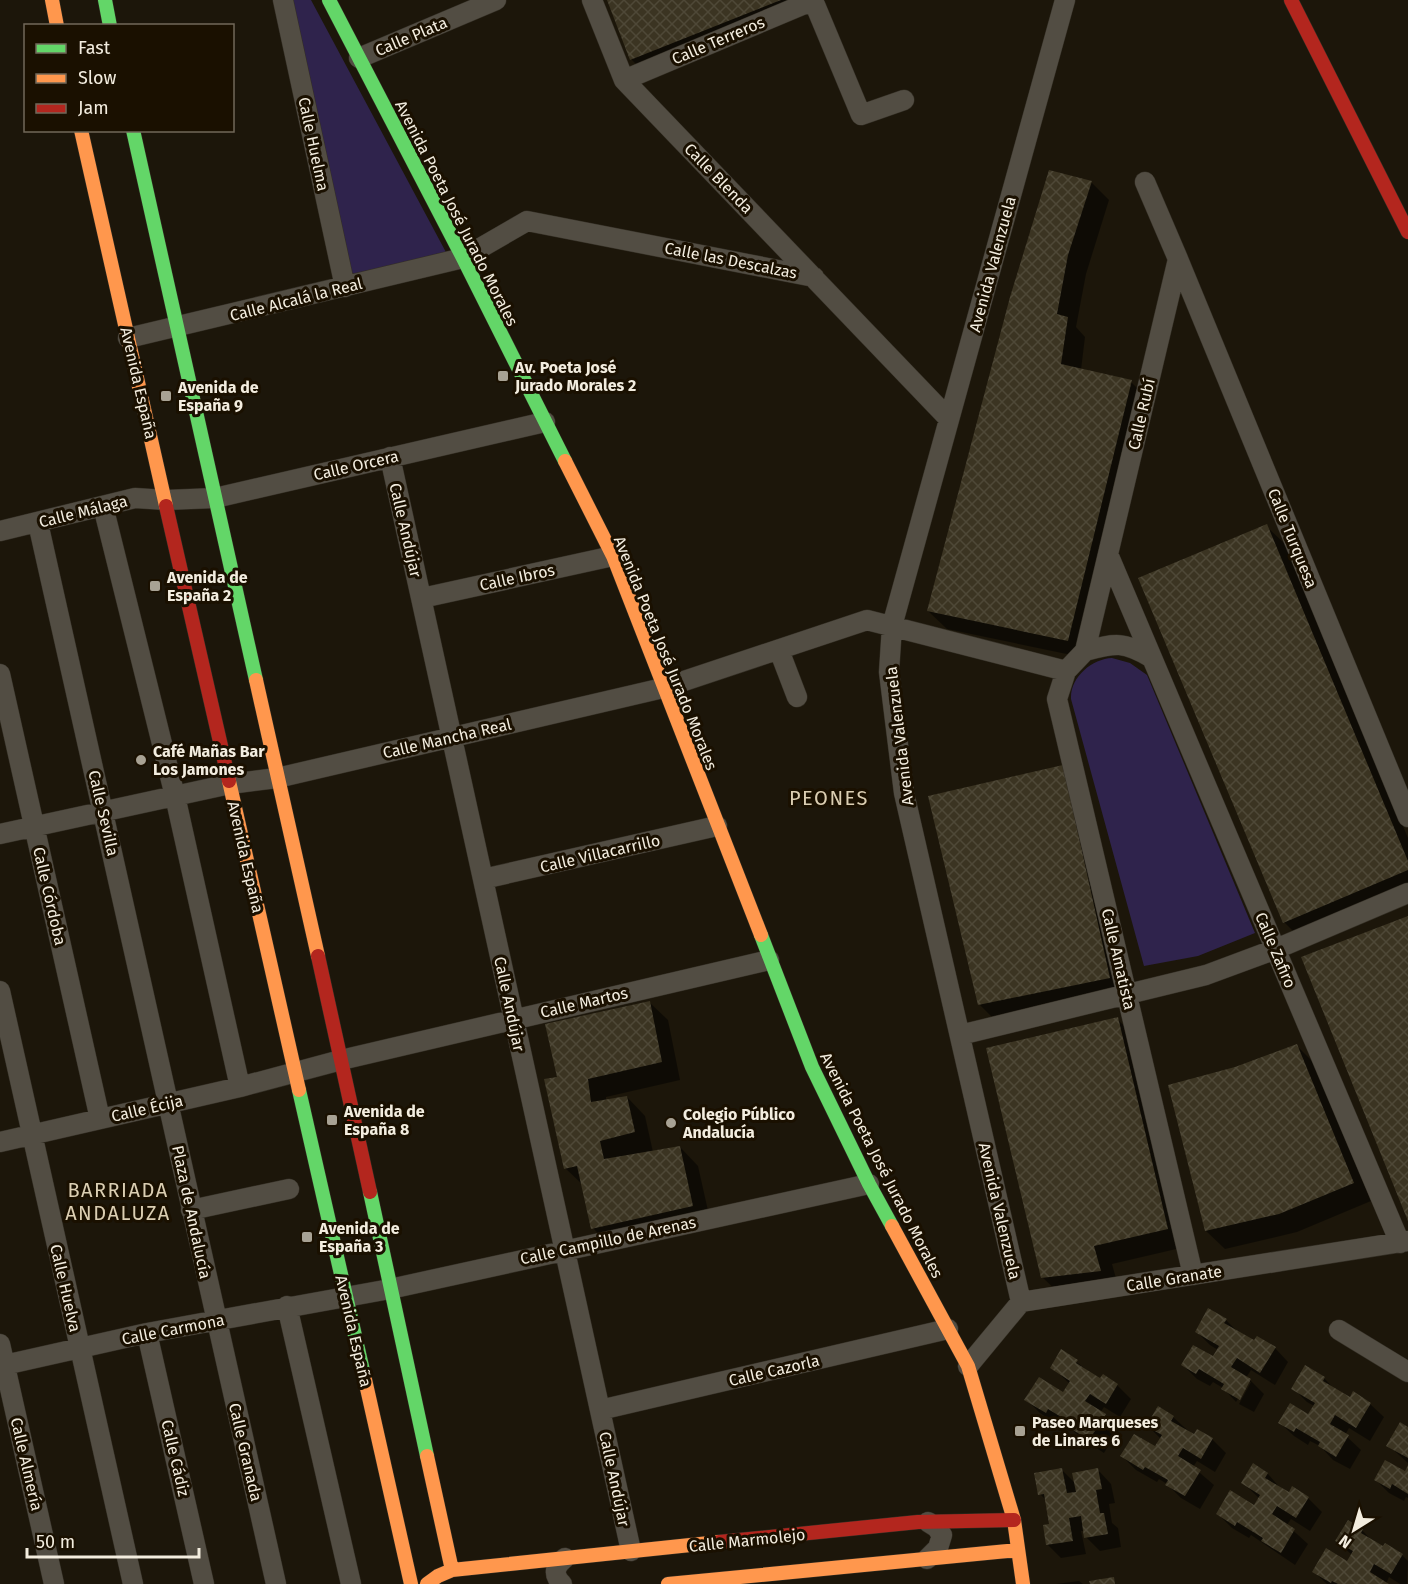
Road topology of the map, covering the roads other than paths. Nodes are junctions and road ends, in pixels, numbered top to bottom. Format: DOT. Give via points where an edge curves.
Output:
graph roads {
  1 [pos="52,0"];
  2 [pos="105,0"];
  3 [pos="283,0"];
  4 [pos="329,0"];
  5 [pos="496,0"];
  6 [pos="592,0"];
  7 [pos="813,0"];
  8 [pos="1065,0"];
  9 [pos="1291,0"];
  10 [pos="57,24"];
  11 [pos="110,24"];
  12 [pos="359,58"];
  13 [pos="624,80"];
  14 [pos="904,100"];
  15 [pos="81,132"];
  16 [pos="134,132"];
  17 [pos="1145,183"];
  18 [pos="1408,232"];
  19 [pos="463,258"];
  20 [pos="1178,259"];
  21 [pos="814,277"];
  22 [pos="345,287"];
  23 [pos="177,328"];
  24 [pos="129,338"];
  25 [pos="949,419"];
  26 [pos="545,422"];
  27 [pos="390,458"];
  28 [pos="214,498"];
  29 [pos="166,500"];
  30 [pos="103,506"];
  31 [pos="39,523"];
  32 [pos="0,531"];
  33 [pos="1108,554"];
  34 [pos="613,556"];
  35 [pos="422,598"];
  36 [pos="892,626"];
  37 [pos="779,650"];
  38 [pos="1085,651"];
  39 [pos="1152,658"];
  40 [pos="1066,671"];
  41 [pos="0,674"];
  42 [pos="663,688"];
  43 [pos="796,697"];
  44 [pos="451,737"];
  45 [pos="277,778"];
  46 [pos="230,783"];
  47 [pos="175,796"];
  48 [pos="103,811"];
  49 [pos="1408,817"];
  50 [pos="34,826"];
  51 [pos="717,826"];
  52 [pos="0,834"];
  53 [pos="483,879"];
  54 [pos="1408,893"];
  55 [pos="1276,949"];
  56 [pos="770,960"];
  57 [pos="0,991"];
  58 [pos="1127,995"];
  59 [pos="513,1018"];
  60 [pos="960,1035"];
  61 [pos="341,1060"];
  62 [pos="294,1072"];
  63 [pos="240,1087"];
  64 [pos="169,1104"];
  65 [pos="100,1119"];
  66 [pos="32,1134"];
  67 [pos="0,1142"];
  68 [pos="869,1184"];
  69 [pos="289,1189"];
  70 [pos="191,1210"];
  71 [pos="1404,1242"];
  72 [pos="564,1250"];
  73 [pos="1193,1275"];
  74 [pos="390,1289"];
  75 [pos="346,1296"];
  76 [pos="1021,1302"];
  77 [pos="287,1306"];
  78 [pos="216,1321"];
  79 [pos="948,1329"];
  80 [pos="1339,1330"];
  81 [pos="147,1333"];
  82 [pos="0,1344"];
  83 [pos="80,1348"];
  84 [pos="2,1365"];
  85 [pos="968,1366"];
  86 [pos="1408,1372"];
  87 [pos="600,1410"];
  88 [pos="1014,1521"];
  89 [pos="928,1522"];
  90 [pos="1018,1550"];
  91 [pos="631,1551"];
  92 [pos="566,1558"];
  93 [pos="927,1559"];
  94 [pos="452,1569"];
  95 [pos="475,1583"];
  96 [pos="54,1584"];
  97 [pos="132,1584"];
  98 [pos="204,1584"];
  99 [pos="276,1584"];
  100 [pos="351,1584"];
  101 [pos="411,1584"];
  102 [pos="427,1584"];
  103 [pos="562,1584"];
  104 [pos="668,1584"];
  105 [pos="1023,1584"];
  1 -- 10 [label="main road"];
  2 -- 11 [label="main road"];
  3 -- 22 [label="street, Calle Huelma"];
  4 -- 12 [label="main road, Avenida Poeta José Jurado Morales"];
  5 -- 12 [label="street, Calle Plata"];
  6 -- 13 [label="street"];
  7 -- 13 [label="street, Calle Terreros"];
  7 -- 14 [label="street, Calle Terreros" via="861,115"];
  8 -- 25 [label="street, Avenida Valenzuela"];
  9 -- 18 [label="main road"];
  12 -- 19 [label="main road, Avenida Poeta José Jurado Morales"];
  13 -- 21 [label="street, Calle Blenda"];
  15 -- 24 [label="main road, Avenida España"];
  16 -- 23 [label="main road"];
  17 -- 20 [label="street"];
  19 -- 21 [label="street, Calle las Descalzas" via="527,221"];
  19 -- 22 [label="street, Calle Alcalá la Real"];
  19 -- 26 [label="main road, Avenida Poeta José Jurado Morales"];
  20 -- 33 [label="street, Calle Rubí"];
  20 -- 49 [label="street, Calle Turquesa"];
  21 -- 25 [label="street, Calle las Descalzas"];
  22 -- 23 [label="street, Calle Alcalá la Real"];
  23 -- 24 [label="street, Calle Alcalá la Real"];
  23 -- 28 [label="main road"];
  24 -- 29 [label="main road, Avenida España"];
  25 -- 36 [label="street, Avenida Valenzuela"];
  26 -- 27 [label="street, Calle Orcera"];
  26 -- 34 [label="main road, Avenida Poeta José Jurado Morales"];
  27 -- 28 [label="street, Calle Orcera"];
  27 -- 35 [label="street, Calle Andújar"];
  28 -- 29 [label="street, Calle Orcera"];
  28 -- 45 [label="main road"];
  29 -- 30 [label="street, Calle Málaga" via="135,498"];
  29 -- 46 [label="main road, Avenida España"];
  30 -- 31 [label="street, Calle Málaga"];
  30 -- 47 [label="street"];
  31 -- 32 [label="street, Calle Málaga"];
  31 -- 48 [label="street, Calle Sevilla"];
  33 -- 38 [label="street, Calle Rubí"];
  33 -- 39 [label="street, Calle Zafiro"];
  34 -- 35 [label="street, Calle Ibros"];
  34 -- 42 [label="main road, Avenida Poeta José Jurado Morales"];
  35 -- 44 [label="street, Calle Andújar"];
  36 -- 37 [label="street, Calle Mancha Real" via="867,620"];
  36 -- 40 [label="street, Calle Mancha Real"];
  36 -- 60 [label="street, Avenida Valenzuela" via="889,672 904,793"];
  37 -- 42 [label="street, Calle Mancha Real"];
  37 -- 43 [label="street"];
  38 -- 39 [label="street" via="1113,644 1133,647"];
  38 -- 40 [label="street, Calle Amatista"];
  39 -- 55 [label="street, Calle Zafiro"];
  40 -- 58 [label="street, Calle Amatista" via="1057,699"];
  41 -- 50 [label="street, Calle Córdoba"];
  42 -- 44 [label="street, Calle Mancha Real"];
  42 -- 51 [label="main road, Avenida Poeta José Jurado Morales"];
  44 -- 45 [label="street, Calle Mancha Real"];
  44 -- 53 [label="street, Calle Andújar"];
  45 -- 46 [label="street, Calle Mancha Real"];
  45 -- 61 [label="main road"];
  46 -- 47 [label="street, Calle Mancha Real"];
  46 -- 62 [label="main road, Avenida España"];
  47 -- 48 [label="street, Calle Mancha Real"];
  47 -- 63 [label="street"];
  48 -- 50 [label="street, Calle Mancha Real"];
  48 -- 64 [label="street, Calle Sevilla"];
  50 -- 52 [label="street, Calle Mancha Real"];
  50 -- 65 [label="street, Calle Córdoba"];
  51 -- 53 [label="street, Calle Villacarrillo"];
  51 -- 56 [label="main road, Avenida Poeta José Jurado Morales"];
  53 -- 59 [label="street, Calle Andújar"];
  54 -- 55 [label="street"];
  55 -- 58 [label="street" via="1206,975"];
  55 -- 71 [label="street, Calle Zafiro"];
  56 -- 59 [label="street, Calle Martos"];
  56 -- 68 [label="main road, Avenida Poeta José Jurado Morales" via="812,1068"];
  57 -- 66 [label="street, Calle Huelva"];
  58 -- 60 [label="street"];
  58 -- 73 [label="street, Calle Amatista"];
  59 -- 61 [label="street, Calle Martos"];
  59 -- 72 [label="street, Calle Andújar"];
  60 -- 76 [label="street, Avenida Valenzuela"];
  61 -- 62 [label="street, Calle Martos"];
  61 -- 74 [label="main road"];
  62 -- 63 [label="street, Calle Écija"];
  62 -- 75 [label="main road, Avenida España"];
  63 -- 64 [label="street, Calle Écija"];
  64 -- 65 [label="street, Calle Écija"];
  64 -- 70 [label="street, Plaza de Andalucía"];
  65 -- 66 [label="street, Calle Écija"];
  66 -- 67 [label="street, Calle Écija"];
  66 -- 83 [label="street, Calle Huelva"];
  68 -- 72 [label="street, Calle Campillo de Arenas"];
  68 -- 79 [label="main road, Avenida Poeta José Jurado Morales"];
  69 -- 70 [label="street"];
  70 -- 78 [label="street, Plaza de Andalucía"];
  71 -- 73 [label="street, Calle Granate"];
  72 -- 74 [label="street, Calle Campillo de Arenas"];
  72 -- 87 [label="street, Calle Andújar"];
  73 -- 76 [label="street, Calle Granate"];
  74 -- 75 [label="street, Calle Campillo de Arenas"];
  74 -- 94 [label="main road"];
  75 -- 77 [label="street, Calle Carmona"];
  75 -- 101 [label="main road, Avenida España"];
  76 -- 85 [label="street"];
  77 -- 78 [label="street, Calle Carmona"];
  77 -- 100 [label="street"];
  78 -- 81 [label="street, Calle Carmona"];
  78 -- 99 [label="street, Calle Granada"];
  79 -- 85 [label="main road, Avenida Poeta José Jurado Morales"];
  79 -- 87 [label="street, Calle Cazorla"];
  80 -- 86 [label="street"];
  81 -- 83 [label="street, Calle Carmona"];
  81 -- 98 [label="street, Calle Cádiz"];
  82 -- 84 [label="street, Calle Almería"];
  83 -- 84 [label="street, Calle Carmona"];
  83 -- 97 [label="street, Calle Huelva"];
  84 -- 96 [label="street, Calle Almería"];
  85 -- 88 [label="main road, Avenida Poeta José Jurado Morales"];
  87 -- 91 [label="street, Calle Andújar"];
  88 -- 89 [label="main road, Calle Marmolejo"];
  88 -- 90 [label="main road, Avenida Poeta José Jurado Morales"];
  89 -- 91 [label="main road, Calle Marmolejo"];
  89 -- 93 [label="street" via="942,1535 938,1548"];
  90 -- 93 [label="main road"];
  90 -- 105 [label="main road, Avenida Poeta José Jurado Morales"];
  91 -- 92 [label="main road, Calle Marmolejo"];
  92 -- 94 [label="main road, Calle Marmolejo"];
  92 -- 103 [label="street" via="555,1570"];
  93 -- 104 [label="main road"];
  94 -- 95 [label="main road"];
  94 -- 102 [label="main road, Calle Marmolejo"];
}
